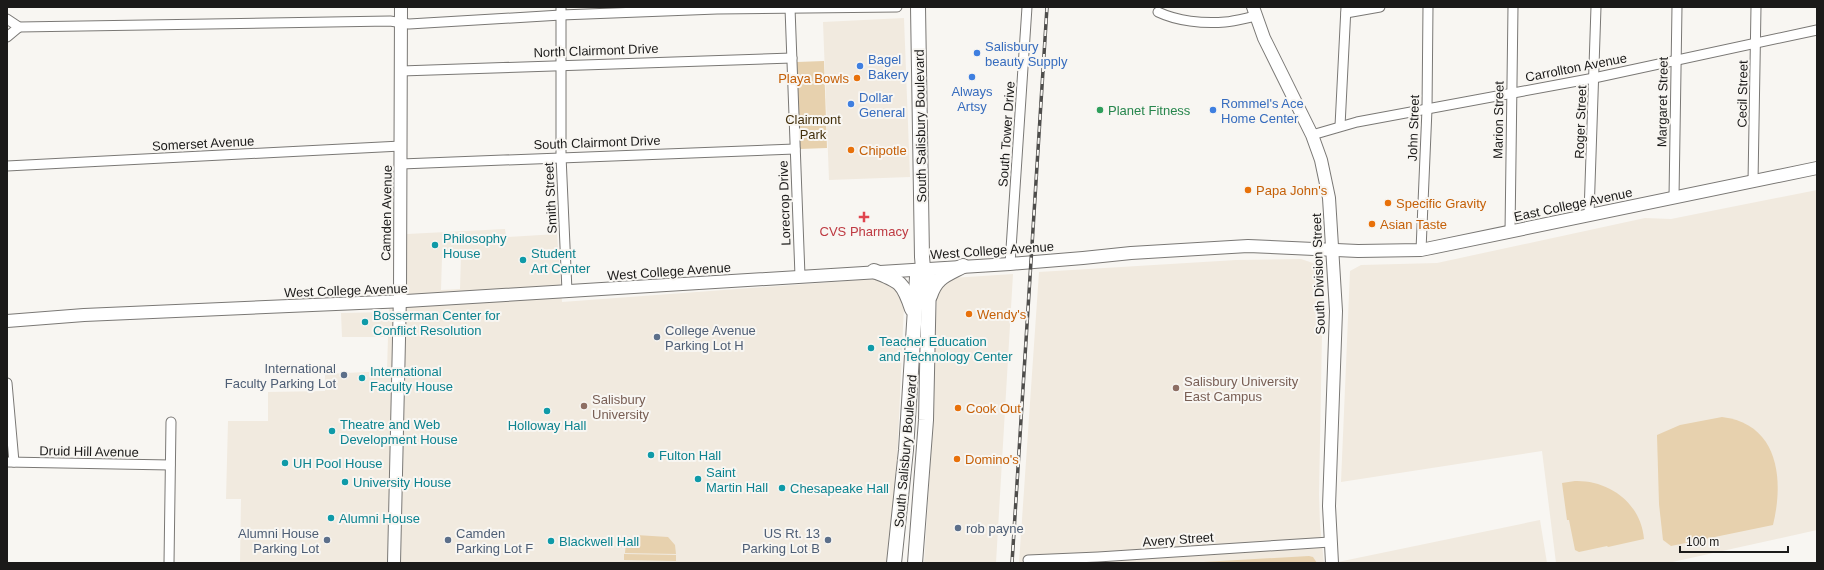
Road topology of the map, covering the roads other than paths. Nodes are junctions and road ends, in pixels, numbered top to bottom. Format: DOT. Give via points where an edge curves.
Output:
graph roads {
  1 [pos="400,7"];
  2 [pos="897,7"];
  3 [pos="918,7"];
  4 [pos="1027,7"];
  5 [pos="1380,7"];
  6 [pos="1428,7"];
  7 [pos="1512,7"];
  8 [pos="1596,7"];
  9 [pos="1677,7"];
  10 [pos="1756,7"];
  11 [pos="717,8"];
  12 [pos="790,8"];
  13 [pos="1346,10"];
  14 [pos="561,11"];
  15 [pos="1158,12"];
  16 [pos="1254,12"];
  17 [pos="7,19"];
  18 [pos="400,22"];
  19 [pos="19,27"];
  20 [pos="1817,30"];
  21 [pos="7,37"];
  22 [pos="1756,43"];
  23 [pos="792,58"];
  24 [pos="1676,60"];
  25 [pos="561,64"];
  26 [pos="401,71"];
  27 [pos="1594,78"];
  28 [pos="1511,93"];
  29 [pos="1427,109"];
  30 [pos="1340,126"];
  31 [pos="1312,136"];
  32 [pos="401,146"];
  33 [pos="795,149"];
  34 [pos="561,156"];
  35 [pos="401,164"];
  36 [pos="7,166"];
  37 [pos="1817,168"];
  38 [pos="1753,182"];
  39 [pos="1674,197"];
  40 [pos="1589,214"];
  41 [pos="1510,232"];
  42 [pos="1332,249"];
  43 [pos="1421,250"];
  44 [pos="1010,264"];
  45 [pos="963,266"];
  46 [pos="923,268"];
  47 [pos="874,271"];
  48 [pos="800,276"];
  49 [pos="567,292"];
  50 [pos="399,302"];
  51 [pos="928,303"];
  52 [pos="914,318"];
  53 [pos="7,321"];
  54 [pos="7,383"];
  55 [pos="171,422"];
  56 [pos="906,450"];
  57 [pos="10,462"];
  58 [pos="170,465"];
  59 [pos="919,505"];
  60 [pos="1330,542"];
  61 [pos="1028,560"];
  62 [pos="1098,560"];
  63 [pos="169,563"];
  64 [pos="394,563"];
  65 [pos="894,563"];
  66 [pos="915,563"];
  67 [pos="1332,563"];
  1 -- 18 [label="street, Camden Avenue"];
  2 -- 12 [label="street"];
  3 -- 46 [label="main road, South Salisbury Boulevard"];
  4 -- 44 [label="street, South Tower Drive"];
  5 -- 13 [label="street"];
  6 -- 29 [label="street, John Street"];
  7 -- 28 [label="street, Marion Street"];
  8 -- 27 [label="street, Roger Street"];
  9 -- 24 [label="street, Margaret Street"];
  10 -- 22 [label="street, Cecil Street"];
  11 -- 12 [label="street"];
  11 -- 14 [label="street"];
  12 -- 23 [label="street, Lorecrop Drive"];
  13 -- 30 [label="street"];
  14 -- 18 [label="street" via="409,24"];
  14 -- 25 [label="street, Smith Street"];
  15 -- 16 [label="street" via="1175,19 1225,22"];
  16 -- 31 [label="street, South Division Street"];
  17 -- 19 [label="street"];
  18 -- 19 [label="street"];
  18 -- 26 [label="street, Camden Avenue"];
  19 -- 21 [label="street"];
  20 -- 22 [label="street, Carrollton Avenue"];
  22 -- 24 [label="street, Carrollton Avenue"];
  22 -- 38 [label="street, Cecil Street"];
  23 -- 25 [label="street, North Clairmont Drive"];
  23 -- 33 [label="street, Lorecrop Drive"];
  24 -- 27 [label="street, Carrollton Avenue"];
  24 -- 39 [label="street, Margaret Street"];
  25 -- 26 [label="street, North Clairmont Drive"];
  25 -- 34 [label="street, Smith Street"];
  26 -- 32 [label="street, Camden Avenue"];
  27 -- 28 [label="street, Carrollton Avenue"];
  27 -- 40 [label="street, Roger Street"];
  28 -- 29 [label="street, Carrollton Avenue"];
  28 -- 41 [label="street, Marion Street"];
  29 -- 30 [label="street, Carrollton Avenue"];
  29 -- 43 [label="street, John Street"];
  30 -- 31 [label="street"];
  31 -- 42 [label="street, South Division Street" via="1321,160 1329,198"];
  32 -- 35 [label="street, Camden Avenue"];
  32 -- 36 [label="street, Somerset Avenue"];
  33 -- 34 [label="street, South Clairmont Drive"];
  33 -- 48 [label="street, Lorecrop Drive"];
  34 -- 35 [label="street, South Clairmont Drive"];
  34 -- 49 [label="street, Smith Street"];
  35 -- 50 [label="street, Camden Avenue"];
  37 -- 38 [label="street, East College Avenue"];
  38 -- 39 [label="street, East College Avenue"];
  39 -- 40 [label="street, East College Avenue"];
  40 -- 41 [label="street, East College Avenue"];
  41 -- 43 [label="street, East College Avenue"];
  42 -- 43 [label="street, East College Avenue"];
  42 -- 44 [label="street, West College Avenue" via="1241,246 1131,252"];
  42 -- 60 [label="street, South Division Street" via="1336,311"];
  44 -- 45 [label="street, West College Avenue"];
  45 -- 46 [label="street, West College Avenue"];
  45 -- 51 [label="main road" via="936,282"];
  46 -- 47 [label="street, West College Avenue"];
  46 -- 51 [label="main road, South Salisbury Boulevard" via="929,278"];
  46 -- 52 [label="main road, South Salisbury Boulevard" via="917,277"];
  47 -- 48 [label="street, West College Avenue"];
  47 -- 52 [label="main road" via="896,279 907,293"];
  48 -- 49 [label="street, West College Avenue"];
  49 -- 50 [label="street, West College Avenue"];
  50 -- 53 [label="street, West College Avenue" via="84,315"];
  50 -- 64 [label="street, Camden Avenue"];
  51 -- 59 [label="main road, South Salisbury Boulevard" via="926,420"];
  52 -- 56 [label="main road, South Salisbury Boulevard"];
  54 -- 57 [label="street"];
  55 -- 58 [label="street"];
  56 -- 59 [label="main road" via="913,451 916,456 913,488"];
  56 -- 65 [label="main road, South Salisbury Boulevard"];
  57 -- 58 [label="street, Druid Hill Avenue"];
  58 -- 63 [label="street"];
  59 -- 66 [label="main road, South Salisbury Boulevard"];
  60 -- 62 [label="street, Avery Street"];
  60 -- 67 [label="street, South Division Street"];
  61 -- 62 [label="street, Avery Street"];
}
